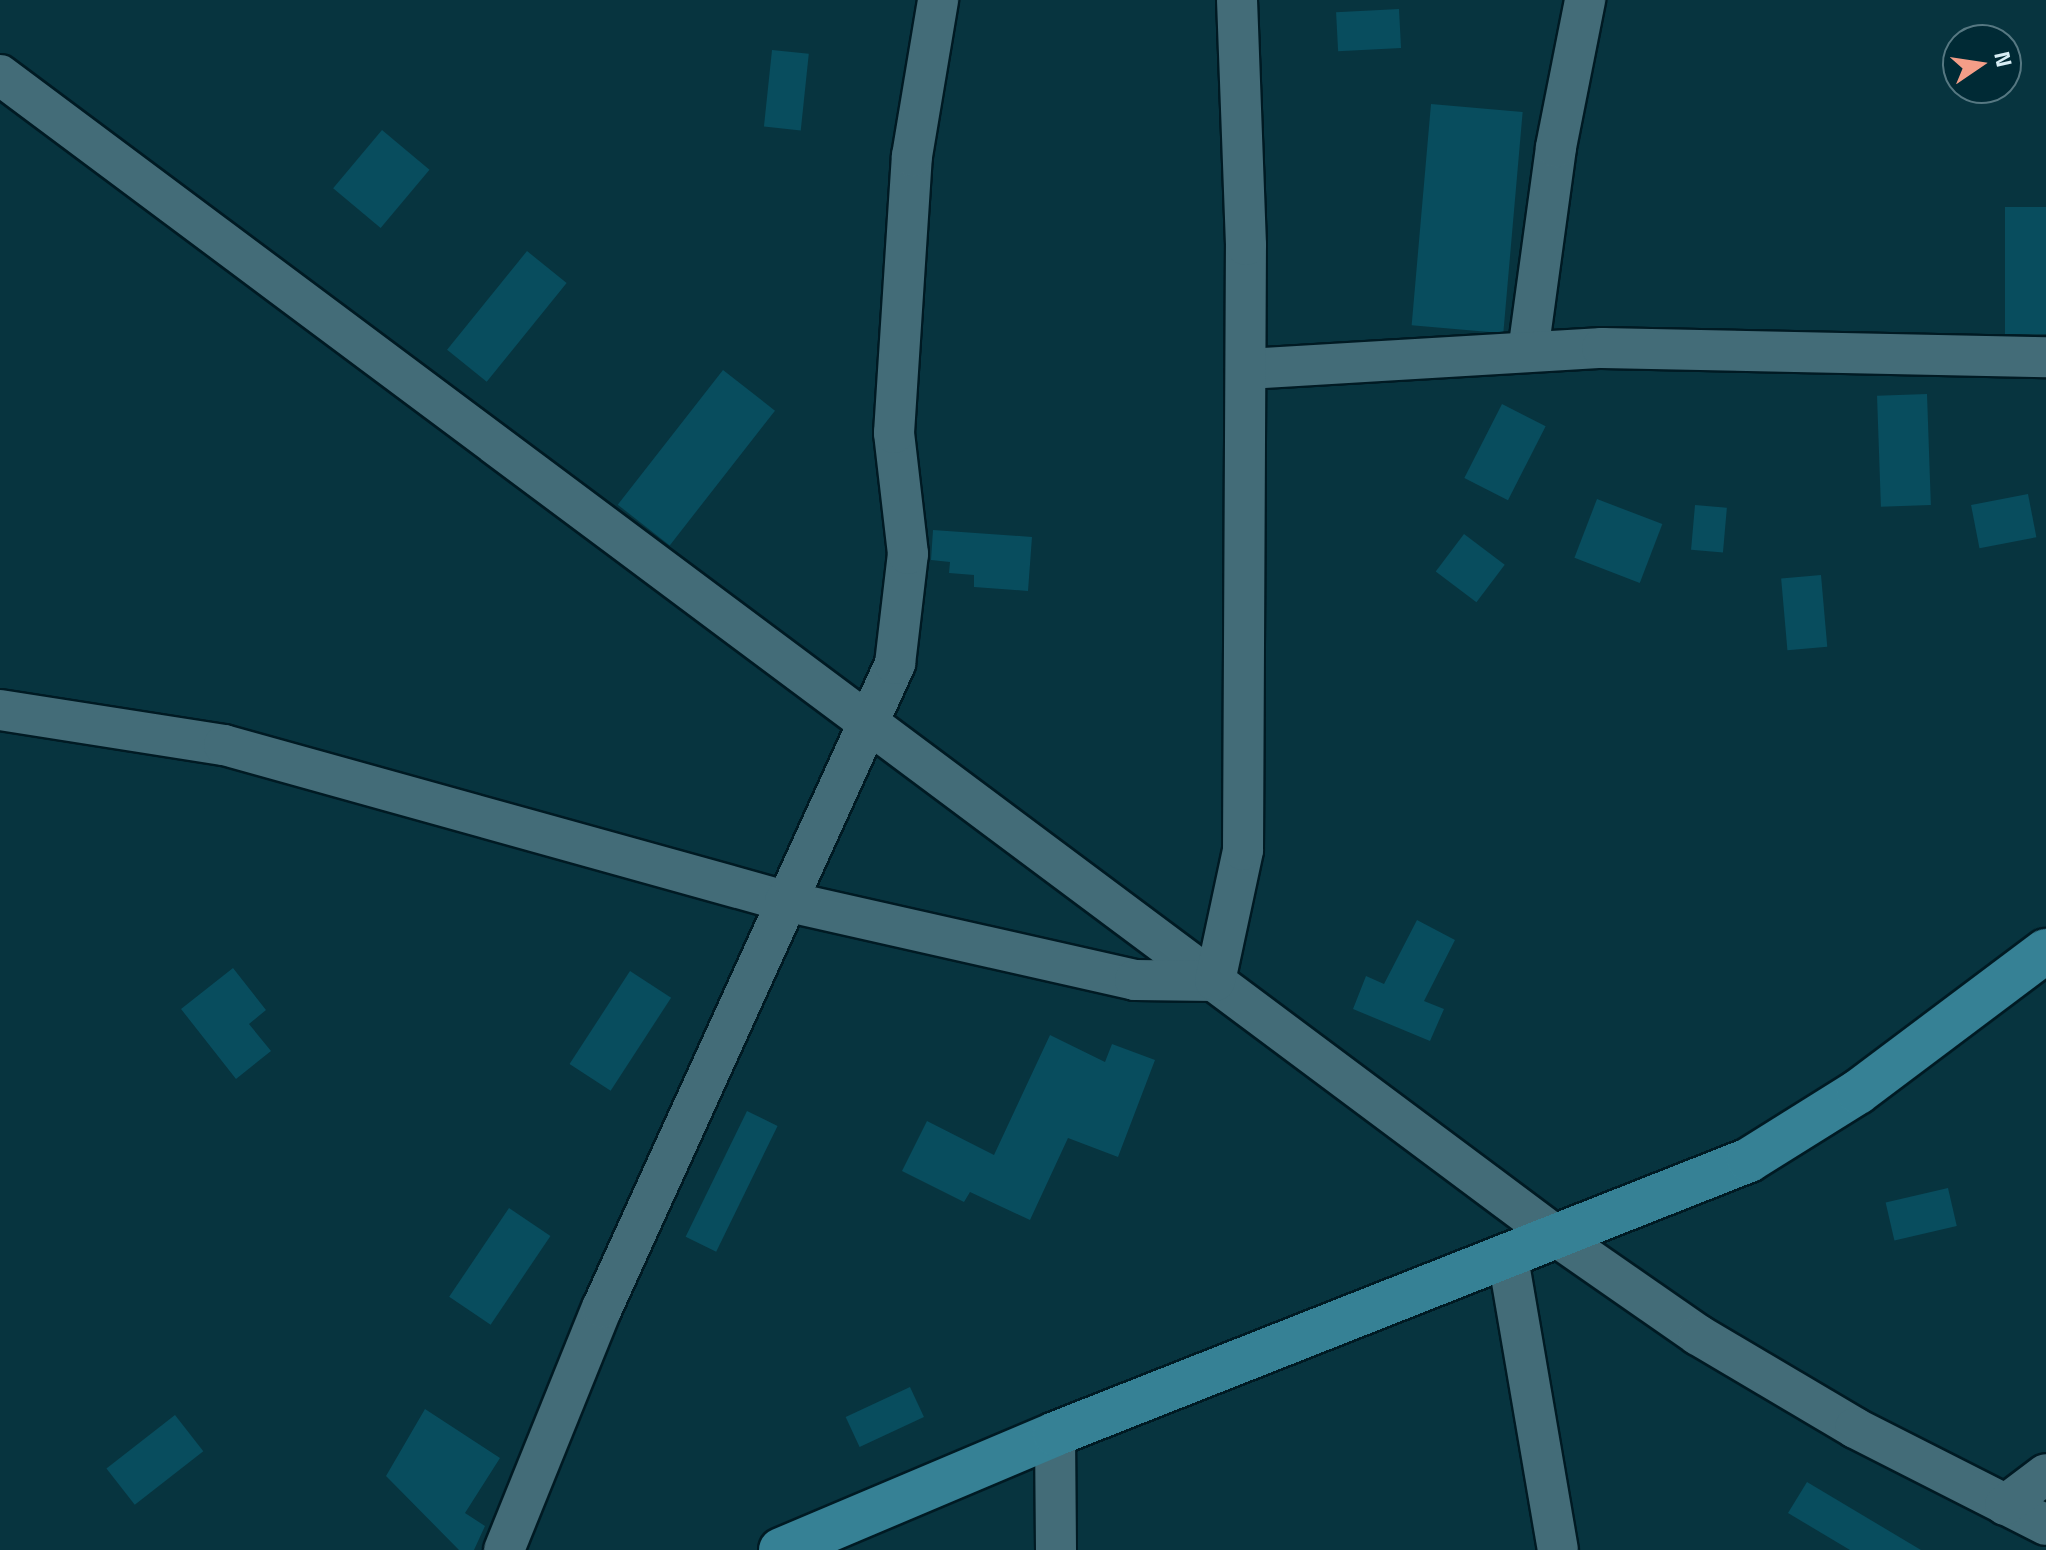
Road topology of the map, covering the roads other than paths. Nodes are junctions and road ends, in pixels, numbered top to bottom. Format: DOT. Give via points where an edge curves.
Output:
graph roads {
  1 [pos="938,0"];
  2 [pos="1237,0"];
  3 [pos="1585,0"];
  4 [pos="0,75"];
  5 [pos="1528,352"];
  6 [pos="2046,357"];
  7 [pos="1247,369"];
  8 [pos="0,710"];
  9 [pos="868,723"];
  10 [pos="785,901"];
  11 [pos="2046,951"];
  12 [pos="1215,981"];
  13 [pos="1560,1239"];
  14 [pos="1508,1258"];
  15 [pos="1055,1434"];
  16 [pos="2046,1474"];
  17 [pos="2005,1505"];
  18 [pos="2046,1525"];
  19 [pos="504,1550"];
  20 [pos="781,1550"];
  21 [pos="1056,1550"];
  22 [pos="1558,1550"];
  1 -- 9 [label="street" via="912,156 894,433 908,554 905,609 895,664"];
  2 -- 7 [label="street"];
  3 -- 5 [label="street" via="1556,147"];
  4 -- 9 [label="street"];
  5 -- 6 [label="street"];
  5 -- 7 [label="street"];
  7 -- 12 [label="street" via="1243,850"];
  8 -- 10 [label="street" via="224,745"];
  9 -- 10 [label="street"];
  9 -- 12 [label="street"];
  10 -- 12 [label="street" via="1135,980"];
  10 -- 19 [label="street" via="602,1308"];
  11 -- 13 [label="main road" via="1858,1092 1749,1160"];
  12 -- 13 [label="street"];
  13 -- 14 [label="main road"];
  13 -- 17 [label="street" via="1698,1335 1855,1428"];
  14 -- 15 [label="main road"];
  14 -- 22 [label="street"];
  15 -- 20 [label="main road"];
  15 -- 21 [label="street"];
  16 -- 17 [label="street"];
  17 -- 18 [label="street"];
}
